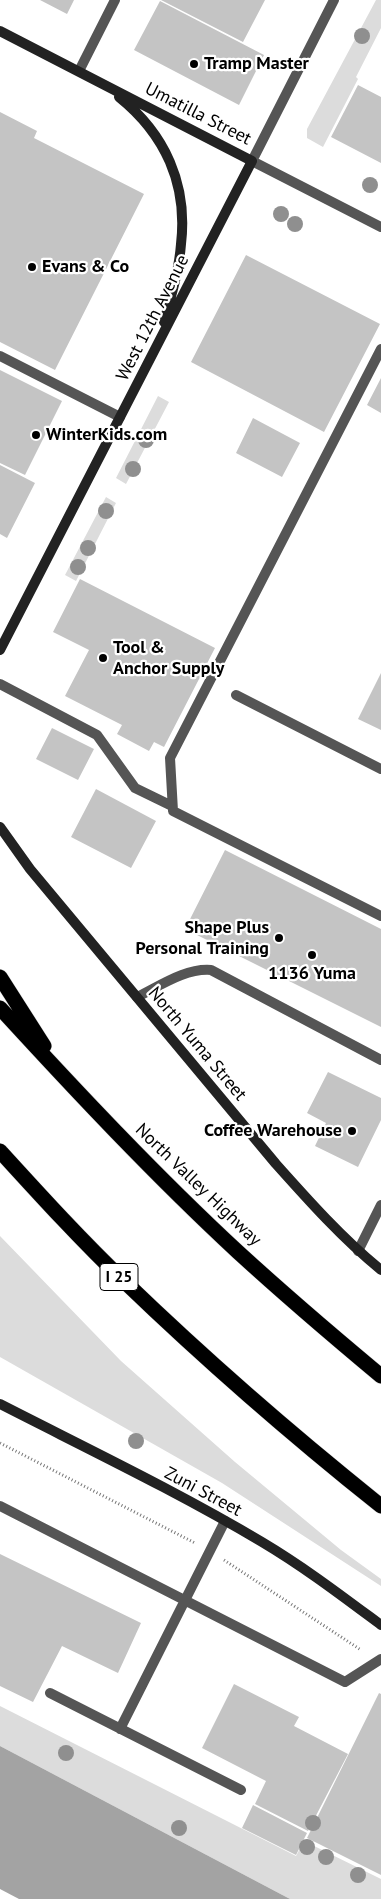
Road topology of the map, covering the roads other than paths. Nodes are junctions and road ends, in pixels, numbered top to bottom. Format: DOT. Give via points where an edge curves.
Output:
graph roads {
  1 [pos="115,0"];
  2 [pos="334,0"];
  3 [pos="0,31"];
  4 [pos="79,71"];
  5 [pos="104,85"];
  6 [pos="252,160"];
  7 [pos="381,227"];
  8 [pos="160,340"];
  9 [pos="381,349"];
  10 [pos="0,356"];
  11 [pos="120,417"];
  12 [pos="0,650"];
  13 [pos="0,684"];
  14 [pos="236,695"];
  15 [pos="381,769"];
  16 [pos="172,806"];
  17 [pos="0,828"];
  18 [pos="381,916"];
  19 [pos="0,977"];
  20 [pos="137,997"];
  21 [pos="0,1008"];
  22 [pos="381,1060"];
  23 [pos="65,1078"];
  24 [pos="0,1151"];
  25 [pos="381,1205"];
  26 [pos="358,1251"];
  27 [pos="381,1270"];
  28 [pos="381,1376"];
  29 [pos="0,1404"];
  30 [pos="0,1506"];
  31 [pos="381,1506"];
  32 [pos="225,1522"];
  33 [pos="185,1600"];
  34 [pos="381,1625"];
  35 [pos="381,1659"];
  36 [pos="50,1693"];
  37 [pos="120,1729"];
  38 [pos="241,1790"];
  1 -- 4 [label="street"];
  2 -- 6 [label="street, West 12th Avenue"];
  3 -- 4 [label="street, Umatilla Street"];
  4 -- 5 [label="street, Umatilla Street"];
  5 -- 6 [label="street, Umatilla Street"];
  5 -- 8 [label="street" via="144,120 159,138 177,179 182,243"];
  6 -- 7 [label="street, Umatilla Street"];
  6 -- 8 [label="street, West 12th Avenue"];
  8 -- 11 [label="street, West 12th Avenue"];
  9 -- 16 [label="street" via="170,758"];
  10 -- 11 [label="street"];
  11 -- 12 [label="street, West 12th Avenue"];
  13 -- 16 [label="street" via="97,735 135,788"];
  14 -- 15 [label="street"];
  16 -- 18 [label="street" via="173,811"];
  17 -- 20 [label="street, North Yuma Street" via="30,869"];
  19 -- 23 [label="highway"];
  20 -- 22 [label="street" via="188,972 211,970"];
  20 -- 26 [label="street, North Yuma Street" via="276,1164"];
  21 -- 23 [label="highway, North Valley Highway"];
  23 -- 28 [label="highway, North Valley Highway" via="238,1251"];
  24 -- 31 [label="highway, I 25" via="78,1235 176,1330 275,1419"];
  25 -- 26 [label="street"];
  26 -- 27 [label="street, North Yuma Street"];
  29 -- 32 [label="street, Zuni Street"];
  30 -- 33 [label="street"];
  32 -- 33 [label="street"];
  32 -- 34 [label="street, Zuni Street" via="297,1564"];
  33 -- 35 [label="street" via="345,1682"];
  33 -- 37 [label="street"];
  36 -- 37 [label="street"];
  37 -- 38 [label="street"];
}
